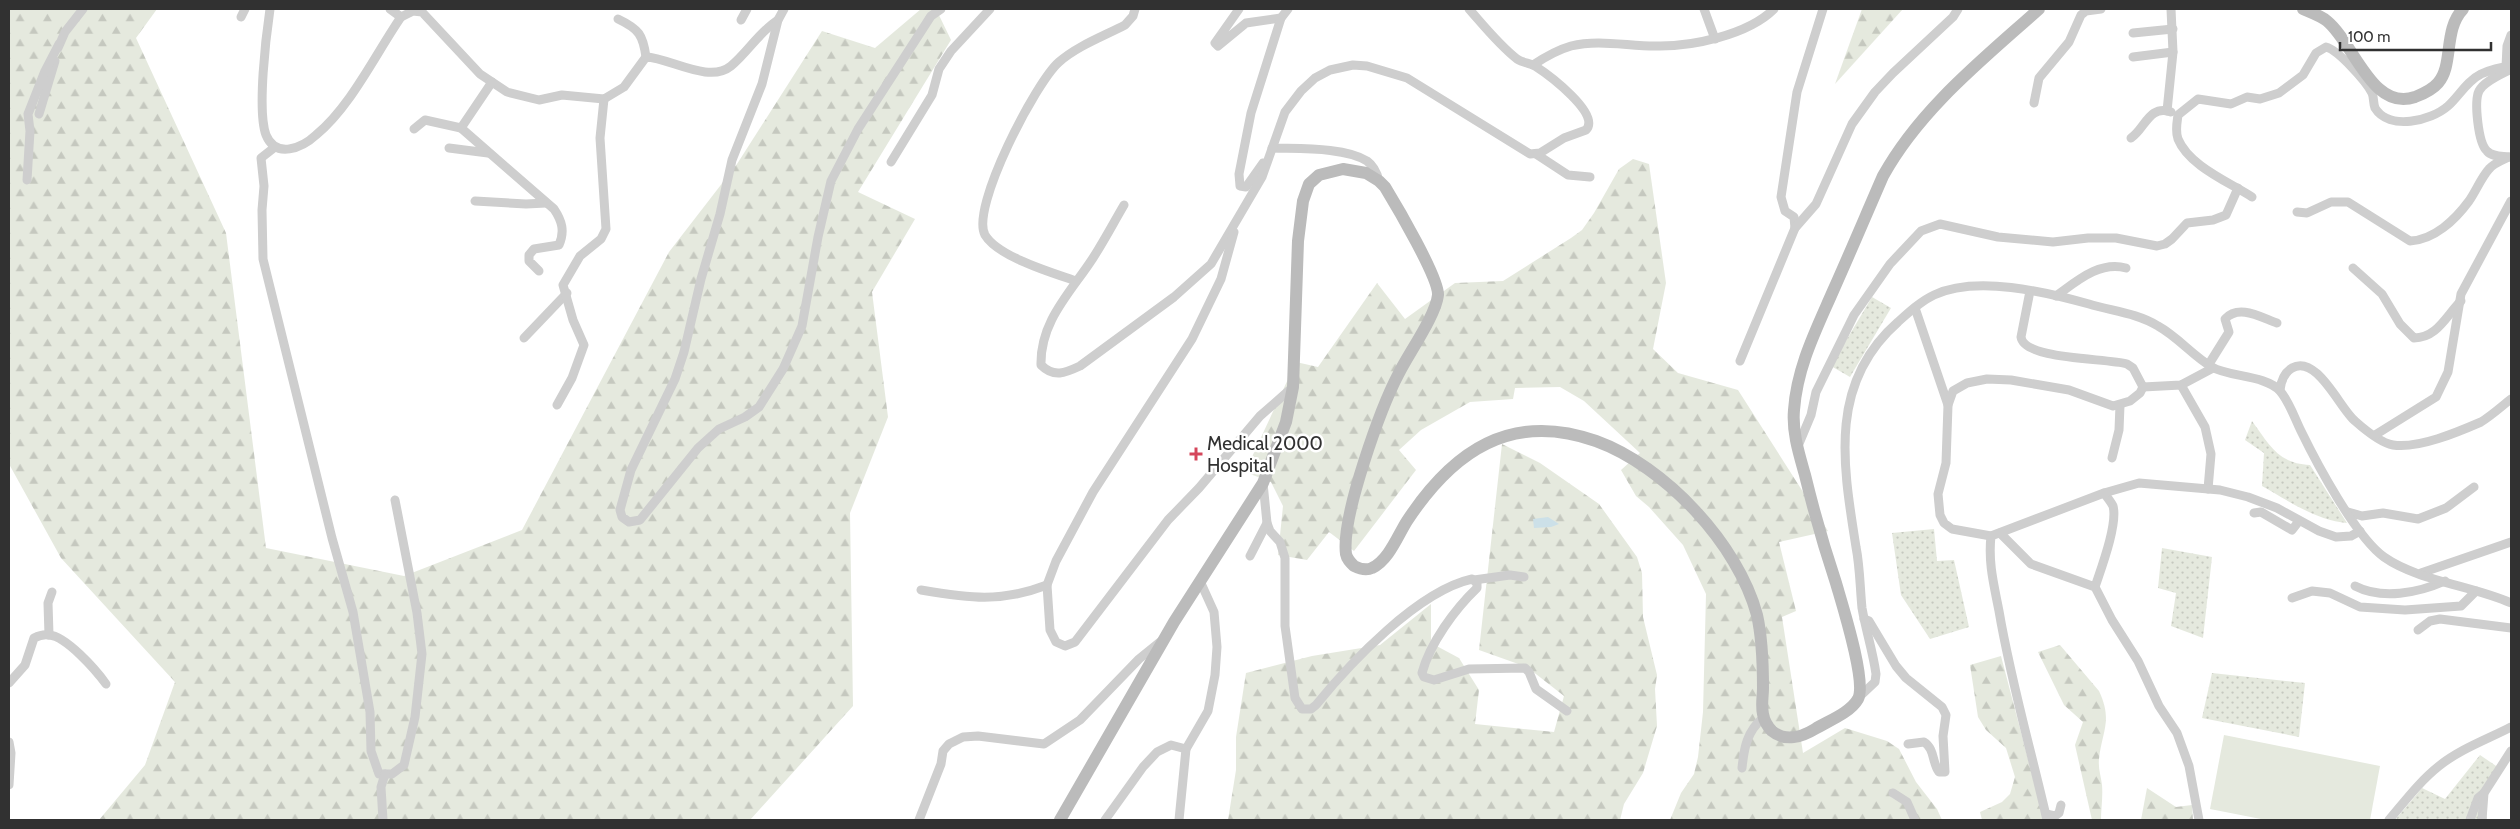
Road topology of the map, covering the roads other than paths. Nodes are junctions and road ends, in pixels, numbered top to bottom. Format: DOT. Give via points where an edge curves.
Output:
graph roads {
  1 [pos="83,9"];
  2 [pos="270,9"];
  3 [pos="390,9"];
  4 [pos="747,9"];
  5 [pos="784,9"];
  6 [pos="941,9"];
  7 [pos="990,9"];
  8 [pos="1135,9"];
  9 [pos="1239,9"];
  10 [pos="1288,9"];
  11 [pos="1469,9"];
  12 [pos="1704,9"];
  13 [pos="1774,9"];
  14 [pos="1823,9"];
  15 [pos="1958,9"];
  16 [pos="2039,9"];
  17 [pos="2101,9"];
  18 [pos="2172,9"];
  19 [pos="2303,9"];
  20 [pos="2463,9"];
  21 [pos="401,17"];
  22 [pos="1281,18"];
  23 [pos="618,19"];
  24 [pos="741,20"];
  25 [pos="778,20"];
  26 [pos="2173,29"];
  27 [pos="2133,33"];
  28 [pos="2511,36"];
  29 [pos="1715,39"];
  30 [pos="60,44"];
  31 [pos="2173,52"];
  32 [pos="2133,57"];
  33 [pos="646,58"];
  34 [pos="1533,65"];
  35 [pos="2510,67"];
  36 [pos="492,82"];
  37 [pos="2375,90"];
  38 [pos="604,99"];
  39 [pos="2034,103"];
  40 [pos="2167,111"];
  41 [pos="39,114"];
  42 [pos="2178,115"];
  43 [pos="461,128"];
  44 [pos="414,129"];
  45 [pos="2131,138"];
  46 [pos="275,147"];
  47 [pos="449,148"];
  48 [pos="1272,151"];
  49 [pos="488,153"];
  50 [pos="1536,154"];
  51 [pos="2510,157"];
  52 [pos="890,162"];
  53 [pos="1590,177"];
  54 [pos="27,180"];
  55 [pos="1380,180"];
  56 [pos="2238,188"];
  57 [pos="2252,197"];
  58 [pos="2511,200"];
  59 [pos="475,201"];
  60 [pos="546,203"];
  61 [pos="1124,205"];
  62 [pos="2296,212"];
  63 [pos="1235,225"];
  64 [pos="1796,228"];
  65 [pos="2126,268"];
  66 [pos="2353,268"];
  67 [pos="539,271"];
  68 [pos="1076,281"];
  69 [pos="2030,291"];
  70 [pos="566,293"];
  71 [pos="2056,296"];
  72 [pos="2460,301"];
  73 [pos="1915,308"];
  74 [pos="2277,323"];
  75 [pos="524,338"];
  76 [pos="1740,361"];
  77 [pos="2211,366"];
  78 [pos="2181,385"];
  79 [pos="1293,387"];
  80 [pos="2143,387"];
  81 [pos="2280,390"];
  82 [pos="2511,399"];
  83 [pos="557,405"];
  84 [pos="1948,405"];
  85 [pos="2120,405"];
  86 [pos="2375,435"];
  87 [pos="1797,448"];
  88 [pos="2112,458"];
  89 [pos="1263,483"];
  90 [pos="2474,486"];
  91 [pos="2208,489"];
  92 [pos="2104,493"];
  93 [pos="394,500"];
  94 [pos="2348,512"];
  95 [pos="2254,513"];
  96 [pos="2299,521"];
  97 [pos="1267,523"];
  98 [pos="2360,531"];
  99 [pos="2000,533"];
  100 [pos="1991,536"];
  101 [pos="2511,542"];
  102 [pos="1250,556"];
  103 [pos="2421,573"];
  104 [pos="1524,577"];
  105 [pos="1474,580"];
  106 [pos="1200,581"];
  107 [pos="2445,581"];
  108 [pos="1047,585"];
  109 [pos="2355,586"];
  110 [pos="2095,587"];
  111 [pos="921,590"];
  112 [pos="2476,591"];
  113 [pos="52,592"];
  114 [pos="2292,598"];
  115 [pos="2511,603"];
  116 [pos="1864,619"];
  117 [pos="2511,628"];
  118 [pos="2418,630"];
  119 [pos="49,635"];
  120 [pos="1166,637"];
  121 [pos="9,683"];
  122 [pos="106,684"];
  123 [pos="1858,698"];
  124 [pos="1567,711"];
  125 [pos="1763,718"];
  126 [pos="2511,727"];
  127 [pos="9,742"];
  128 [pos="1908,744"];
  129 [pos="1186,750"];
  130 [pos="2511,750"];
  131 [pos="1742,768"];
  132 [pos="385,774"];
  133 [pos="9,785"];
  134 [pos="2484,793"];
  135 [pos="1893,794"];
  136 [pos="2061,805"];
  137 [pos="2046,817"];
  138 [pos="383,820"];
  139 [pos="919,820"];
  140 [pos="1060,820"];
  141 [pos="1105,820"];
  142 [pos="1179,820"];
  143 [pos="1915,820"];
  144 [pos="2199,820"];
  145 [pos="2389,820"];
  146 [pos="2470,820"];
  147 [pos="2482,820"];
  1 -- 30 [label="street"];
  2 -- 46 [label="street" via="265,55 264,123 267,136"];
  3 -- 21 [label="street"];
  4 -- 24 [label="street"];
  5 -- 25 [label="street"];
  6 -- 25 [label="street" via="931,16 862,122 831,181 802,326 783,369 758,407 719,429 698,448 640,520 629,522 622,517 620,510 631,470 675,379 684,352 732,160 762,84"];
  7 -- 52 [label="street" via="951,51 939,69 932,95"];
  8 -- 68 [label="street" via="1125,25 1059,61 1040,84 1006,147 984,214 982,227 986,236 1002,250"];
  9 -- 22 [label="street" via="1220,33 1215,43 1218,46 1246,24"];
  10 -- 22 [label="street"];
  11 -- 34 [label="street" via="1509,52 1520,61"];
  12 -- 29 [label="street"];
  13 -- 29 [label="street" via="1757,22"];
  14 -- 64 [label="street" via="1797,92 1782,196 1785,211 1794,217"];
  15 -- 64 [label="street" via="1893,72 1864,106 1843,141 1816,204"];
  16 -- 87 [label="street" via="1923,118 1890,162 1802,362 1793,413"];
  17 -- 39 [label="street" via="2086,11 2081,16 2069,42 2039,78"];
  18 -- 26 [label="street"];
  19 -- 37 [label="street" via="2327,20"];
  20 -- 37 [label="street" via="2453,26 2438,83 2404,101"];
  21 -- 36 [label="street" via="413,11 422,12 480,74"];
  21 -- 46 [label="street" via="342,107 318,135 302,146 288,150"];
  22 -- 48 [label="street" via="1251,113 1239,174 1240,186 1243,188 1248,184"];
  23 -- 33 [label="street" via="631,25 642,37"];
  25 -- 33 [label="street" via="722,71 683,68 656,58"];
  26 -- 27 [label="street"];
  26 -- 31 [label="street"];
  28 -- 35 [label="street" via="2507,46"];
  29 -- 34 [label="street" via="1657,46 1588,43 1552,53"];
  30 -- 41 [label="street"];
  30 -- 54 [label="street" via="28,114"];
  31 -- 32 [label="street"];
  31 -- 40 [label="street"];
  33 -- 38 [label="street" via="624,87"];
  34 -- 50 [label="street" via="1580,105 1590,122 1586,130"];
  35 -- 37 [label="street" via="2482,74 2448,106 2420,119 2391,121 2374,107"];
  35 -- 51 [label="street" via="2483,86 2478,96 2478,126 2484,147 2492,155"];
  36 -- 38 [label="street" via="507,92 539,100 562,94"];
  36 -- 43 [label="street"];
  37 -- 42 [label="street" via="2337,52 2326,47 2316,53 2303,76 2278,93 2260,99 2247,97 2231,104 2198,99"];
  38 -- 70 [label="street" via="600,138 606,229 602,239 580,256 563,285"];
  40 -- 42 [label="street"];
  40 -- 45 [label="street" via="2147,118"];
  42 -- 56 [label="street" via="2177,131 2182,145 2202,166"];
  43 -- 44 [label="street" via="425,120"];
  43 -- 49 [label="street"];
  46 -- 132 [label="street" via="261,158 263,259 353,612 370,712 372,751 379,774"];
  47 -- 49 [label="street"];
  48 -- 50 [label="street" via="1285,112 1300,91 1330,70 1353,65 1387,70 1407,78 1524,151"];
  48 -- 55 [label="street" via="1340,152 1358,156 1369,162"];
  48 -- 63 [label="street" via="1262,177"];
  49 -- 60 [label="street"];
  50 -- 53 [label="street" via="1568,175"];
  51 -- 62 [label="street" via="2490,168 2453,220 2420,241 2410,241 2348,202 2331,202 2307,213"];
  55 -- 79 [label="street" via="1356,170 1343,169 1319,175 1309,184 1303,201 1298,241"];
  55 -- 125 [label="street" via="1424,258 1438,294 1434,311 1379,416 1351,513 1346,545 1348,559 1364,570 1374,568 1434,486 1459,460 1480,446 1507,434 1530,431 1575,435 1596,441 1627,454 1658,474 1684,499 1736,564 1757,617"];
  56 -- 57 [label="street"];
  56 -- 87 [label="street" via="2226,215 2187,223 2172,239 2158,246 2116,238 2053,242 1998,237 1940,224 1921,231 1890,264 1854,314 1816,392"];
  58 -- 72 [label="street" via="2468,279"];
  59 -- 60 [label="street"];
  60 -- 67 [label="street" via="560,218 562,238 559,245 534,249 529,254 529,261"];
  61 -- 68 [label="street"];
  63 -- 68 [label="street" via="1211,264 1197,279 1080,366 1054,374 1041,366 1043,340 1058,306"];
  63 -- 108 [label="street" via="1221,279 1192,340 1076,519"];
  64 -- 76 [label="street"];
  65 -- 71 [label="street" via="2094,270"];
  66 -- 72 [label="street" via="2382,294 2400,324 2414,338 2425,338 2439,329"];
  69 -- 71 [label="street"];
  69 -- 73 [label="street" via="1962,286 1933,295"];
  69 -- 80 [label="street" via="2021,337 2026,346 2058,356 2127,364 2133,368"];
  70 -- 75 [label="street"];
  70 -- 83 [label="street" via="584,345 572,378"];
  71 -- 77 [label="street" via="2128,313 2159,326"];
  72 -- 86 [label="street" via="2448,372 2436,396"];
  73 -- 84 [label="street"];
  73 -- 116 [label="street" via="1873,346 1853,390 1846,422 1844,446 1848,498"];
  74 -- 77 [label="street" via="2242,311 2230,313 2225,319 2229,332"];
  77 -- 78 [label="street"];
  77 -- 81 [label="street"];
  78 -- 80 [label="street"];
  78 -- 91 [label="street" via="2205,427 2212,454"];
  79 -- 89 [label="street" via="1281,440"];
  79 -- 108 [label="street" via="1260,416 1168,520 1082,635 1070,645 1060,645 1052,637"];
  80 -- 85 [label="street" via="2140,393"];
  81 -- 86 [label="street" via="2281,381 2290,369 2304,366 2323,380 2354,420"];
  81 -- 94 [label="street"];
  82 -- 86 [label="street" via="2482,421 2415,445 2392,445"];
  84 -- 85 [label="street" via="1958,387 1986,379 2050,386 2114,406"];
  84 -- 100 [label="street" via="1946,463 1938,494 1940,515 1952,529"];
  85 -- 88 [label="street" via="2120,430"];
  87 -- 123 [label="street" via="1849,630 1860,678"];
  89 -- 97 [label="street"];
  89 -- 106 [label="street"];
  90 -- 94 [label="street" via="2430,517 2362,516"];
  91 -- 92 [label="street" via="2139,484"];
  91 -- 96 [label="street" via="2248,497"];
  92 -- 99 [label="street"];
  92 -- 110 [label="street" via="2113,506 2112,530"];
  93 -- 132 [label="street" via="422,654 415,717 404,765 392,774"];
  94 -- 98 [label="street"];
  95 -- 96 [label="street" via="2261,512 2292,530"];
  96 -- 98 [label="street" via="2336,537 2351,536"];
  97 -- 102 [label="street"];
  97 -- 105 [label="street" via="1280,542 1285,558 1285,626 1296,698 1302,709 1316,705 1346,669 1423,601 1444,588"];
  98 -- 103 [label="street" via="2384,557"];
  99 -- 100 [label="street"];
  99 -- 110 [label="street" via="2032,564"];
  100 -- 137 [label="street" via="1990,573"];
  101 -- 103 [label="street"];
  103 -- 107 [label="street"];
  104 -- 105 [label="street" via="1510,575"];
  105 -- 124 [label="street" via="1477,588 1429,654 1422,673 1424,678 1434,680 1469,670 1525,668 1536,689"];
  106 -- 120 [label="street"];
  106 -- 129 [label="street" via="1214,612 1215,675 1208,711"];
  107 -- 109 [label="street" via="2406,593 2368,593"];
  107 -- 112 [label="street"];
  108 -- 111 [label="street" via="1012,596 988,598"];
  110 -- 144 [label="street" via="2177,733 2189,766"];
  112 -- 114 [label="street" via="2461,606 2406,610 2360,607 2330,593 2312,591"];
  112 -- 115 [label="street"];
  113 -- 119 [label="street" via="48,603"];
  116 -- 123 [label="street" via="1876,674 1875,682"];
  116 -- 128 [label="street" via="1869,621 1888,655 1906,678 1942,707 1946,715 1943,736 1945,772 1939,772 1935,767 1928,745 1924,742"];
  117 -- 118 [label="street" via="2440,619 2430,621"];
  119 -- 121 [label="street" via="34,638 25,664"];
  119 -- 122 [label="street" via="68,644 99,673"];
  120 -- 139 [label="street" via="1139,659 1080,720 1044,744 978,736 963,737 948,744 942,751 941,764"];
  120 -- 140 [label="street"];
  123 -- 125 [label="street" via="1836,717 1796,737 1785,738 1776,734"];
  125 -- 131 [label="street" via="1755,724 1748,737"];
  126 -- 145 [label="street" via="2440,765"];
  127 -- 133 [label="street"];
  129 -- 141 [label="street" via="1170,745 1157,752"];
  129 -- 142 [label="street"];
  130 -- 134 [label="street"];
  132 -- 138 [label="street" via="381,787"];
  134 -- 146 [label="street" via="2478,798"];
  134 -- 147 [label="street"];
  135 -- 143 [label="street" via="1907,802"];
  136 -- 137 [label="street" via="2059,813"];
}
